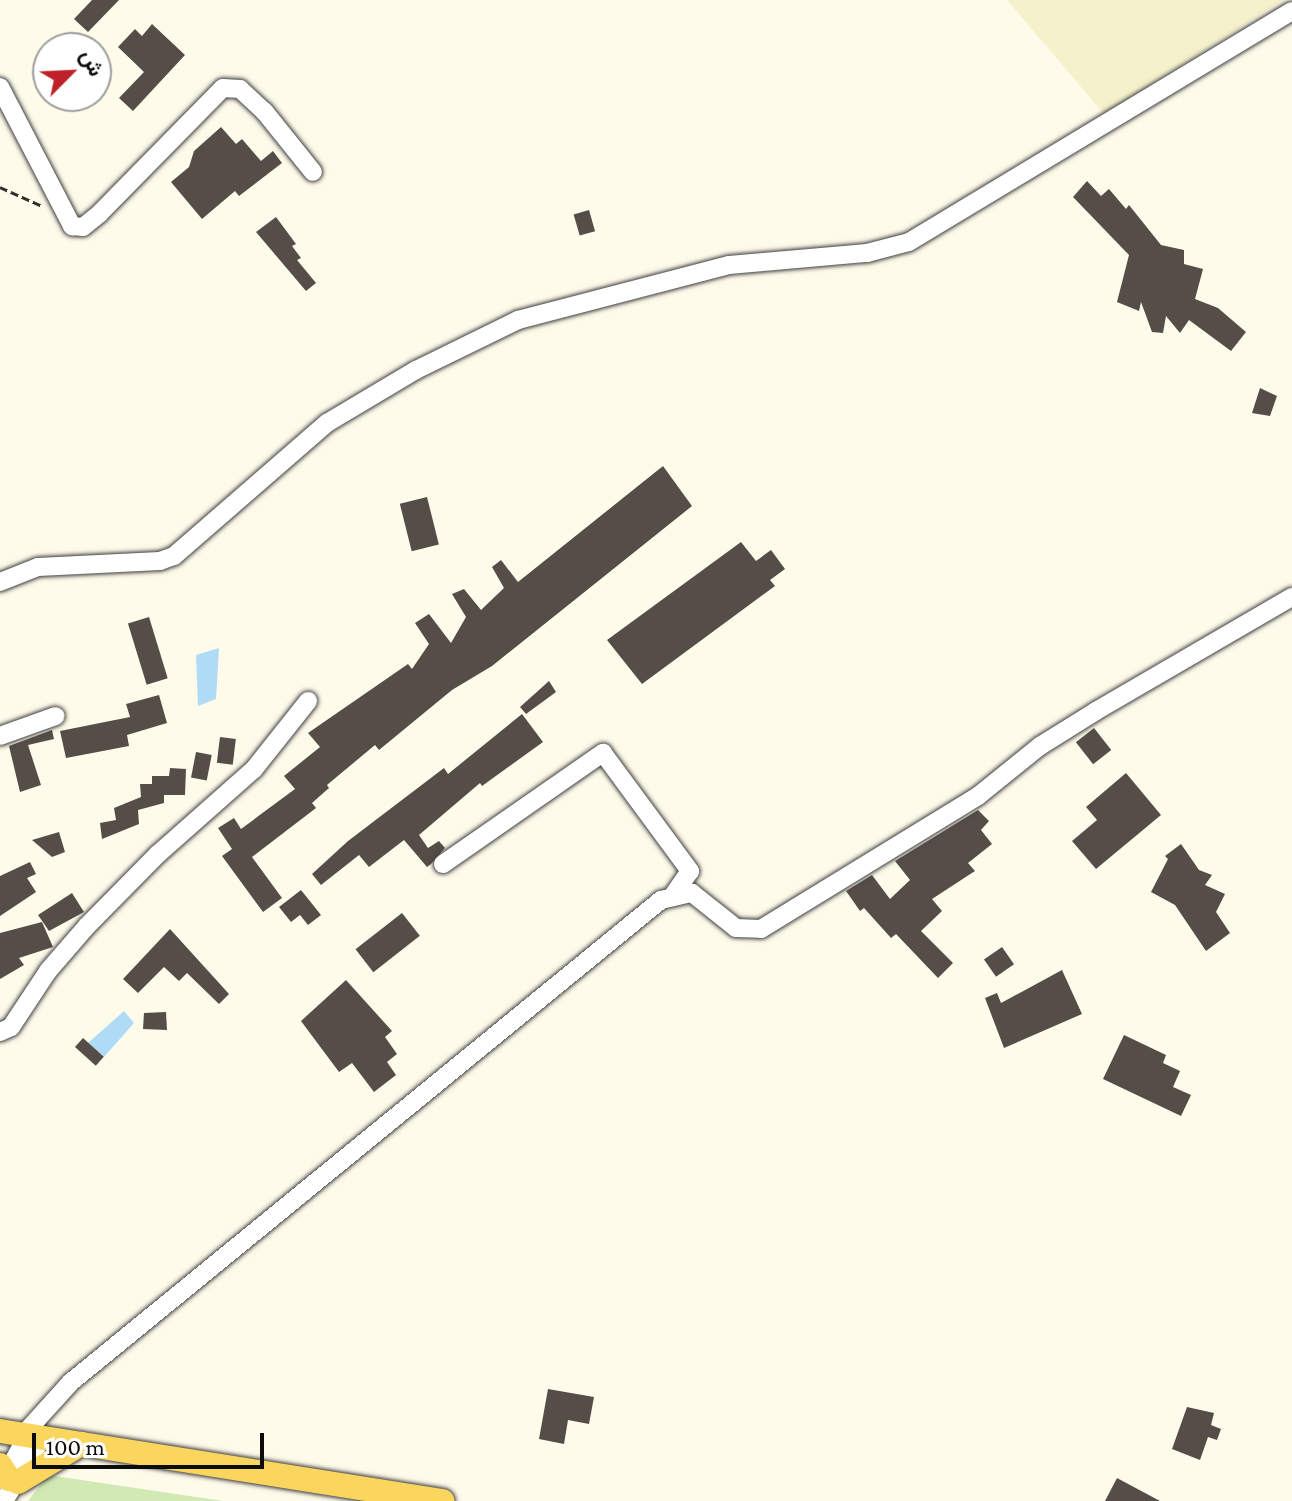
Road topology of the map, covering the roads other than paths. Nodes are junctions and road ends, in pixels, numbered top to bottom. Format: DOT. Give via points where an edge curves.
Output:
graph roads {
  1 [pos="1292,11"];
  2 [pos="0,87"];
  3 [pos="313,172"];
  4 [pos="0,582"];
  5 [pos="1292,597"];
  6 [pos="308,701"];
  7 [pos="56,716"];
  8 [pos="0,736"];
  9 [pos="443,864"];
  10 [pos="674,894"];
  11 [pos="0,1032"];
  12 [pos="23,1435"];
  13 [pos="81,1444"];
  14 [pos="8,1484"];
  15 [pos="443,1501"];
  1 -- 4 [label="street" via="909,242 867,253 682,275 518,320 416,370 327,423 286,453 174,556 144,563 38,567"];
  2 -- 3 [label="street" via="68,223 83,227 215,94 229,87 264,111"];
  5 -- 10 [label="street" via="1062,732 978,796 761,929 736,928 692,893"];
  6 -- 11 [label="street" via="254,769 87,926 48,971 11,1027"];
  7 -- 8 [label="street"];
  9 -- 10 [label="street" via="603,753 690,871"];
  10 -- 12 [label="street" via="639,917 71,1382"];
  12 -- 13 [label="main road"];
  12 -- 14 [label="street"];
  13 -- 14 [label="main road"];
  13 -- 15 [label="main road"];
}
